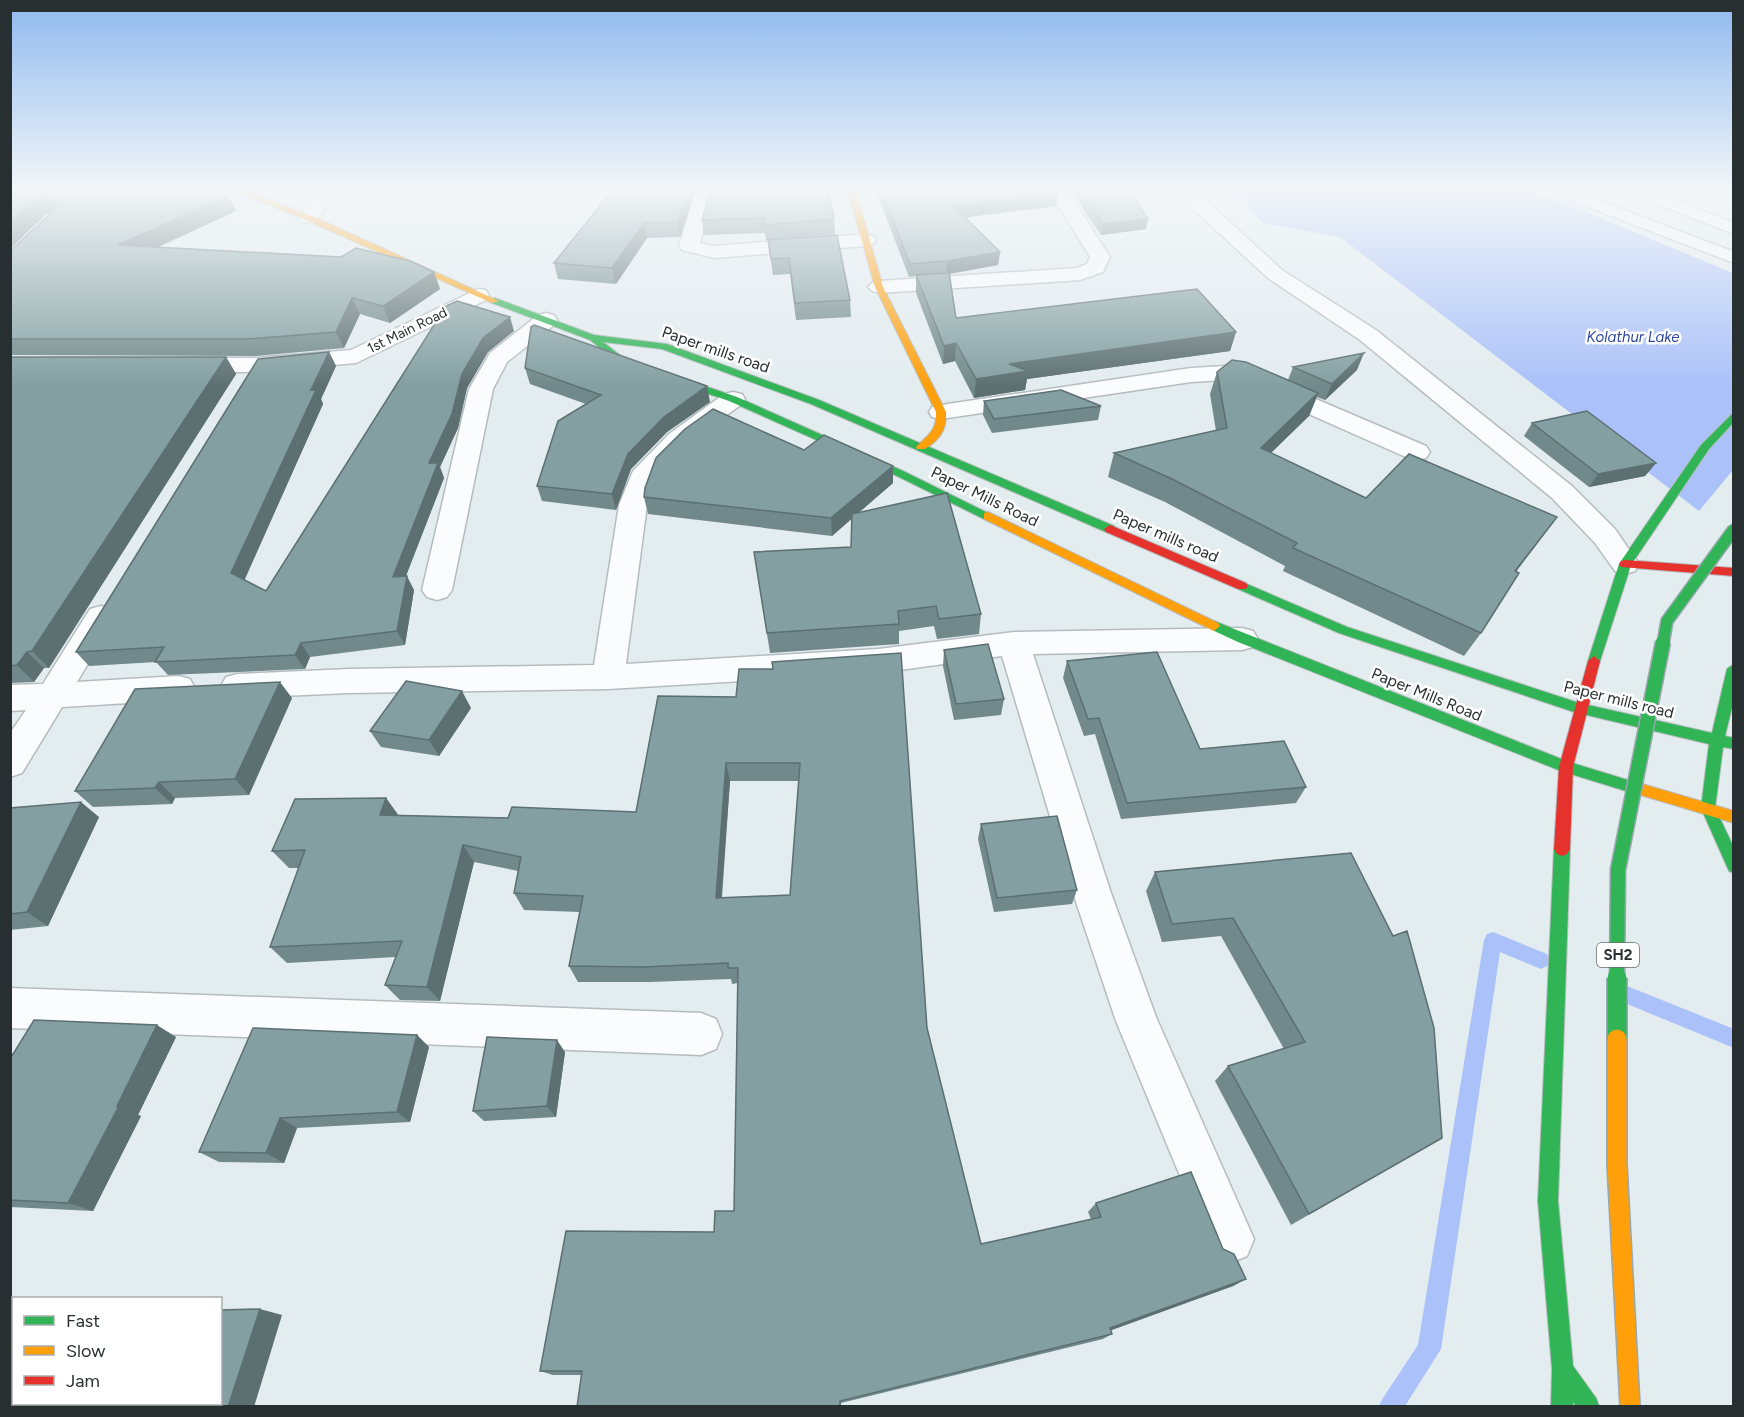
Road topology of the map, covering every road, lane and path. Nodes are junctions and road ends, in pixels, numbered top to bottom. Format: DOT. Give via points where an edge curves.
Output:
graph roads {
  1 [pos="391,254"];
  2 [pos="870,254"];
  3 [pos="1098,254"];
  4 [pos="1253,254"];
  5 [pos="879,287"];
  6 [pos="478,295"];
  7 [pos="546,320"];
  8 [pos="593,338"];
  9 [pos="163,365"];
  10 [pos="256,365"];
  11 [pos="238,395"];
  12 [pos="733,399"];
  13 [pos="941,412"];
  14 [pos="1734,415"];
  15 [pos="921,447"];
  16 [pos="1418,452"];
  17 [pos="1734,529"];
  18 [pos="1625,564"];
  19 [pos="1734,572"];
  20 [pos="437,590"];
  21 [pos="115,594"];
  22 [pos="1242,639"];
  23 [pos="1014,643"];
  24 [pos="1734,669"];
  25 [pos="609,677"];
  26 [pos="54,694"];
  27 [pos="10,698"];
  28 [pos="1579,708"];
  29 [pos="1717,739"];
  30 [pos="1734,744"];
  31 [pos="10,763"];
  32 [pos="1566,766"];
  33 [pos="1708,808"];
  34 [pos="1734,816"];
  35 [pos="1734,866"];
  36 [pos="10,1008"];
  37 [pos="701,1035"];
  38 [pos="1230,1239"];
  39 [pos="1563,1369"];
  40 [pos="1562,1407"];
  41 [pos="1588,1407"];
  42 [pos="1630,1407"];
  1 -- 6 [label="main road, Paper Mills Road"];
  2 -- 5 [label="main road"];
  3 -- 5 [label="street" via="1095,268 1080,274"];
  4 -- 18 [label="street" via="1275,274 1368,335 1562,492 1605,536"];
  5 -- 13 [label="main road"];
  6 -- 7 [label="main road, Paper Mills Road"];
  6 -- 10 [label="street, 1st Main Road" via="356,356"];
  7 -- 8 [label="main road, Paper Mills Road"];
  7 -- 20 [label="street" via="498,358 481,389"];
  8 -- 12 [label="main road, Paper Mills Road" via="622,361"];
  8 -- 15 [label="main road, Paper mills road" via="664,345"];
  9 -- 10 [label="street, 1st Main Road"];
  10 -- 11 [label="street"];
  12 -- 22 [label="main road, Paper Mills Road" via="899,473"];
  12 -- 25 [label="street" via="678,439 646,471 633,505"];
  13 -- 15 [label="main road" via="940,433"];
  13 -- 16 [label="street" via="1225,373 1247,378"];
  14 -- 18 [label="main road" via="1705,447"];
  15 -- 28 [label="main road, Paper mills road" via="1343,630"];
  17 -- 42 [label="main road, SH2, bridge" via="1667,621 1618,870 1617,1164"];
  18 -- 19 [label="main road"];
  18 -- 28 [label="main road"];
  21 -- 26 [label="street"];
  22 -- 23 [label="street"];
  22 -- 32 [label="main road, Paper Mills Road"];
  23 -- 25 [label="street" via="878,661"];
  23 -- 38 [label="street" via="1092,893 1137,1021"];
  24 -- 29 [label="main road"];
  25 -- 26 [label="street" via="349,681"];
  26 -- 27 [label="street"];
  26 -- 31 [label="street"];
  28 -- 29 [label="main road, Paper mills road"];
  28 -- 32 [label="main road"];
  29 -- 30 [label="main road, Paper mills road"];
  29 -- 33 [label="main road"];
  32 -- 33 [label="main road, Paper Mills Road"];
  32 -- 39 [label="main road" via="1548,1202"];
  33 -- 34 [label="main road, Paper Mills Road"];
  33 -- 35 [label="main road"];
  36 -- 37 [label="street"];
  39 -- 40 [label="main road"];
  39 -- 41 [label="main road"];
}
